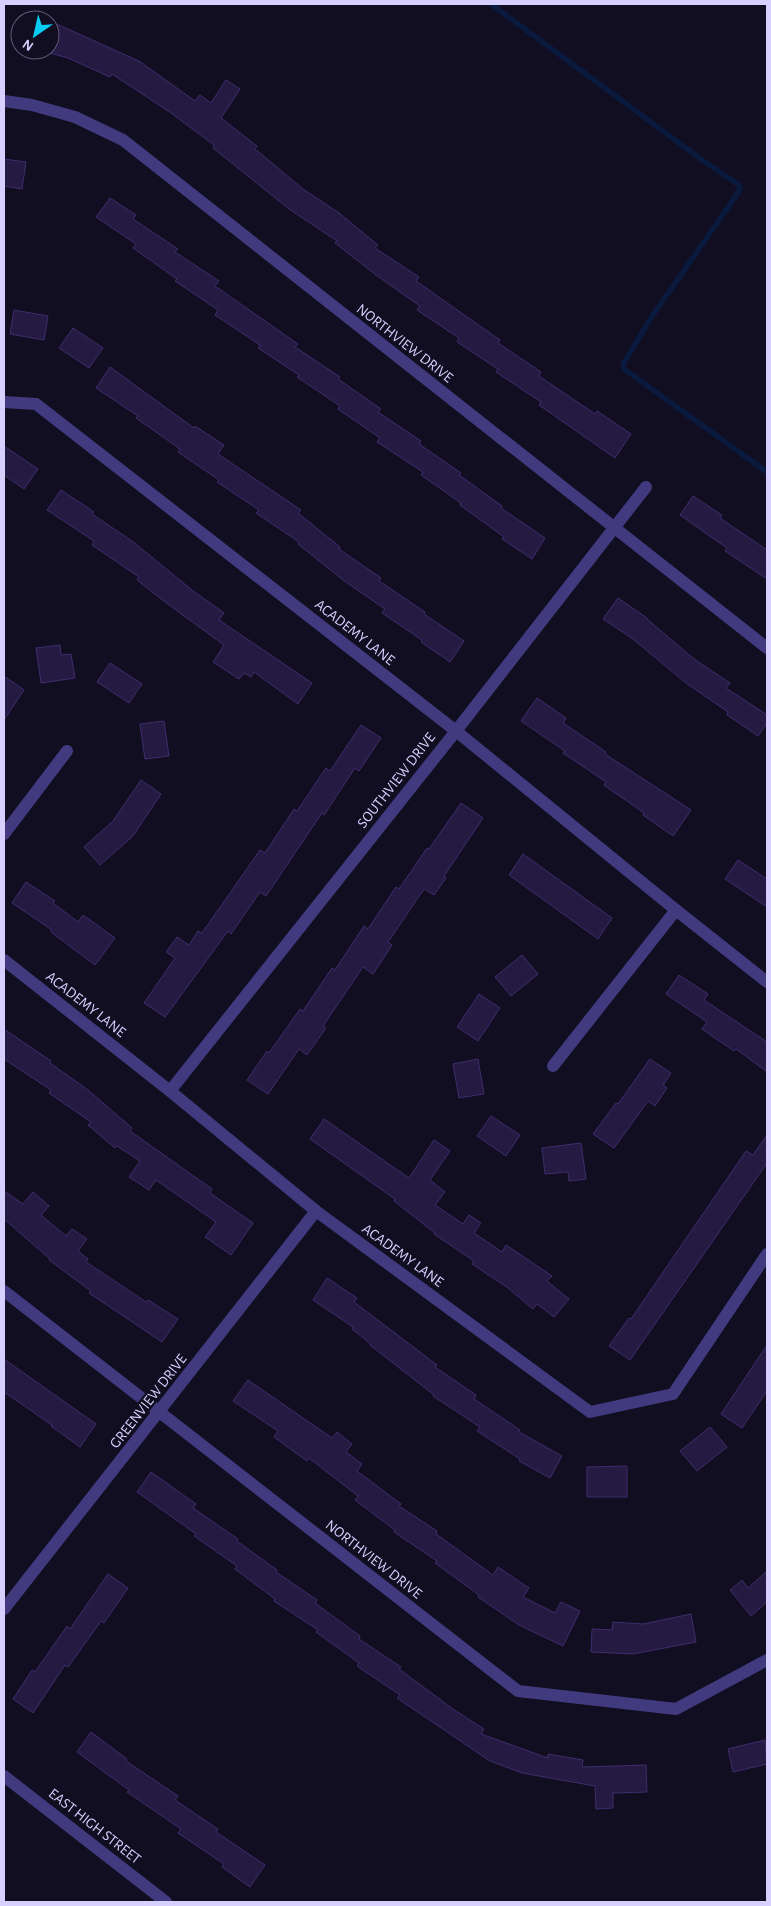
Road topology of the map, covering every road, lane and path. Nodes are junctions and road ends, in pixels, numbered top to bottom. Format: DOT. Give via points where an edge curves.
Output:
graph roads {
  1 [pos="4,101"];
  2 [pos="4,402"];
  3 [pos="646,488"];
  4 [pos="614,529"];
  5 [pos="767,648"];
  6 [pos="456,731"];
  7 [pos="67,751"];
  8 [pos="4,834"];
  9 [pos="676,910"];
  10 [pos="4,960"];
  11 [pos="767,982"];
  12 [pos="553,1066"];
  13 [pos="170,1091"];
  14 [pos="316,1211"];
  15 [pos="767,1254"];
  16 [pos="4,1291"];
  17 [pos="160,1412"];
  18 [pos="4,1610"];
  19 [pos="767,1660"];
  20 [pos="4,1776"];
  21 [pos="166,1902"];
  1 -- 4 [label="street, NORTHVIEW DRIVE" via="74,117 123,140"];
  2 -- 6 [label="street, ACADEMY LANE" via="36,404"];
  3 -- 4 [label="street, SOUTHVIEW DRIVE"];
  4 -- 5 [label="street, NORTHVIEW DRIVE"];
  4 -- 6 [label="street, SOUTHVIEW DRIVE"];
  6 -- 9 [label="street, ACADEMY LANE"];
  6 -- 13 [label="street, SOUTHVIEW DRIVE"];
  7 -- 8 [label="street"];
  9 -- 11 [label="street, ACADEMY LANE"];
  9 -- 12 [label="street"];
  10 -- 13 [label="street, ACADEMY LANE"];
  13 -- 14 [label="street, ACADEMY LANE"];
  14 -- 15 [label="street, ACADEMY LANE" via="590,1412 673,1394"];
  14 -- 17 [label="street, GREENVIEW DRIVE"];
  16 -- 17 [label="street, NORTHVIEW DRIVE"];
  17 -- 18 [label="street, GREENVIEW DRIVE"];
  17 -- 19 [label="street, NORTHVIEW DRIVE" via="518,1691 676,1709"];
  20 -- 21 [label="street, EAST HIGH STREET"];
}
